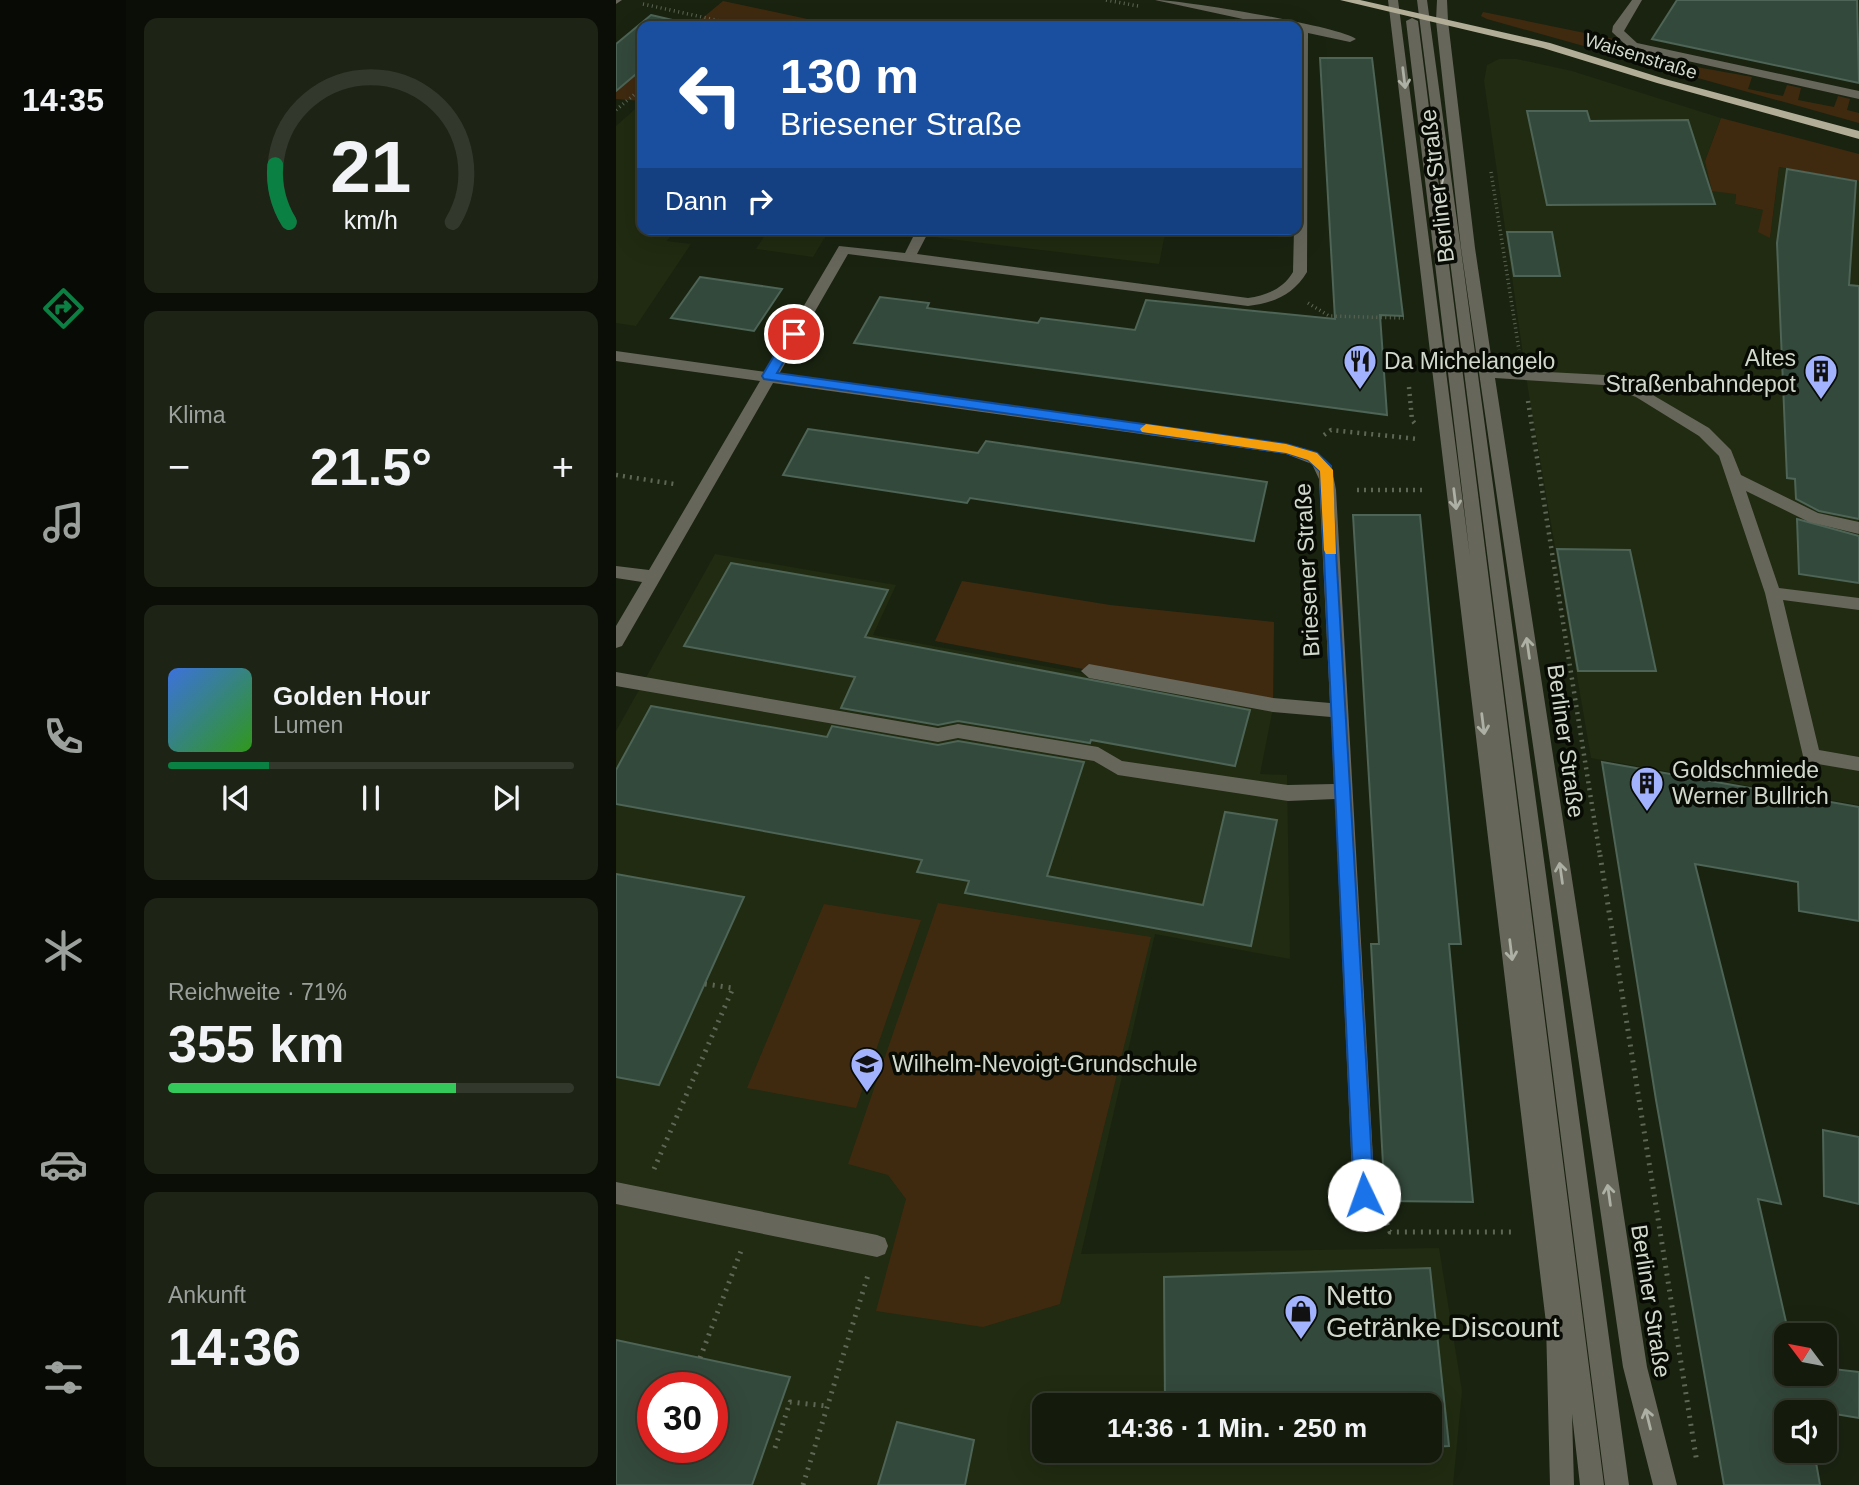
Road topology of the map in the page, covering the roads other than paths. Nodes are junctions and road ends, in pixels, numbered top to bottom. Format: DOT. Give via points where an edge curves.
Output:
graph roads {
  1 [pos="1160,0"];
  2 [pos="1345,0"];
  3 [pos="1442,0"];
  4 [pos="1637,0"];
  5 [pos="1409,7"];
  6 [pos="1267,21"];
  7 [pos="1442,21"];
  8 [pos="1302,28"];
  9 [pos="1350,39"];
  10 [pos="1859,95"];
  11 [pos="1859,135"];
  12 [pos="921,235"];
  13 [pos="1300,235"];
  14 [pos="909,258"];
  15 [pos="616,356"];
  16 [pos="1487,373"];
  17 [pos="768,376"];
  18 [pos="1734,478"];
  19 [pos="1859,528"];
  20 [pos="616,572"];
  21 [pos="653,577"];
  22 [pos="1773,593"];
  23 [pos="1859,604"];
  24 [pos="616,641"];
  25 [pos="1089,671"];
  26 [pos="616,679"];
  27 [pos="1339,711"];
  28 [pos="1859,764"];
  29 [pos="1342,791"];
  30 [pos="616,1193"];
  31 [pos="1364,1195"];
  32 [pos="877,1246"];
  33 [pos="1562,1485"];
  34 [pos="1592,1485"];
  35 [pos="1617,1485"];
  36 [pos="1665,1485"];
  1 -- 6 [label="street"];
  2 -- 5 [label="main road, Waisenstraße"];
  3 -- 7 [label="street, Berliner Straße"];
  4 -- 10 [label="street, Waisenstraße" via="1619,26 1623,38 1633,46"];
  5 -- 7 [label="main road, Waisenstraße"];
  5 -- 33 [label="street, Berliner Straße, one-way" via="1557,1323"];
  5 -- 34 [label="street"];
  5 -- 35 [label="street"];
  7 -- 11 [label="main road, Waisenstraße" via="1546,45"];
  7 -- 16 [label="street, Berliner Straße"];
  8 -- 9 [label="street"];
  12 -- 14 [label="street"];
  13 -- 14 [label="street" via="1300,272 1287,289 1275,297 1248,302"];
  14 -- 17 [label="street" via="844,249"];
  15 -- 17 [label="street, Briesener Straße"];
  16 -- 18 [label="street" via="1594,378 1641,394 1716,442 1726,454"];
  36 -- 16 [label="street, Berliner Straße, one-way" via="1635,1367"];
  17 -- 21 [label="street"];
  17 -- 27 [label="street, Briesener Straße" via="1313,456 1326,470 1328,489"];
  18 -- 19 [label="street" via="1814,518"];
  18 -- 22 [label="street"];
  20 -- 21 [label="street"];
  21 -- 24 [label="street"];
  22 -- 23 [label="street"];
  22 -- 28 [label="street" via="1812,756"];
  25 -- 27 [label="street" via="1273,705"];
  26 -- 29 [label="street" via="938,735 958,731 1098,754 1118,768 1231,786 1288,793"];
  27 -- 29 [label="street, Briesener Straße"];
  29 -- 31 [label="street, Briesener Straße"];
  30 -- 32 [label="street"];
}
